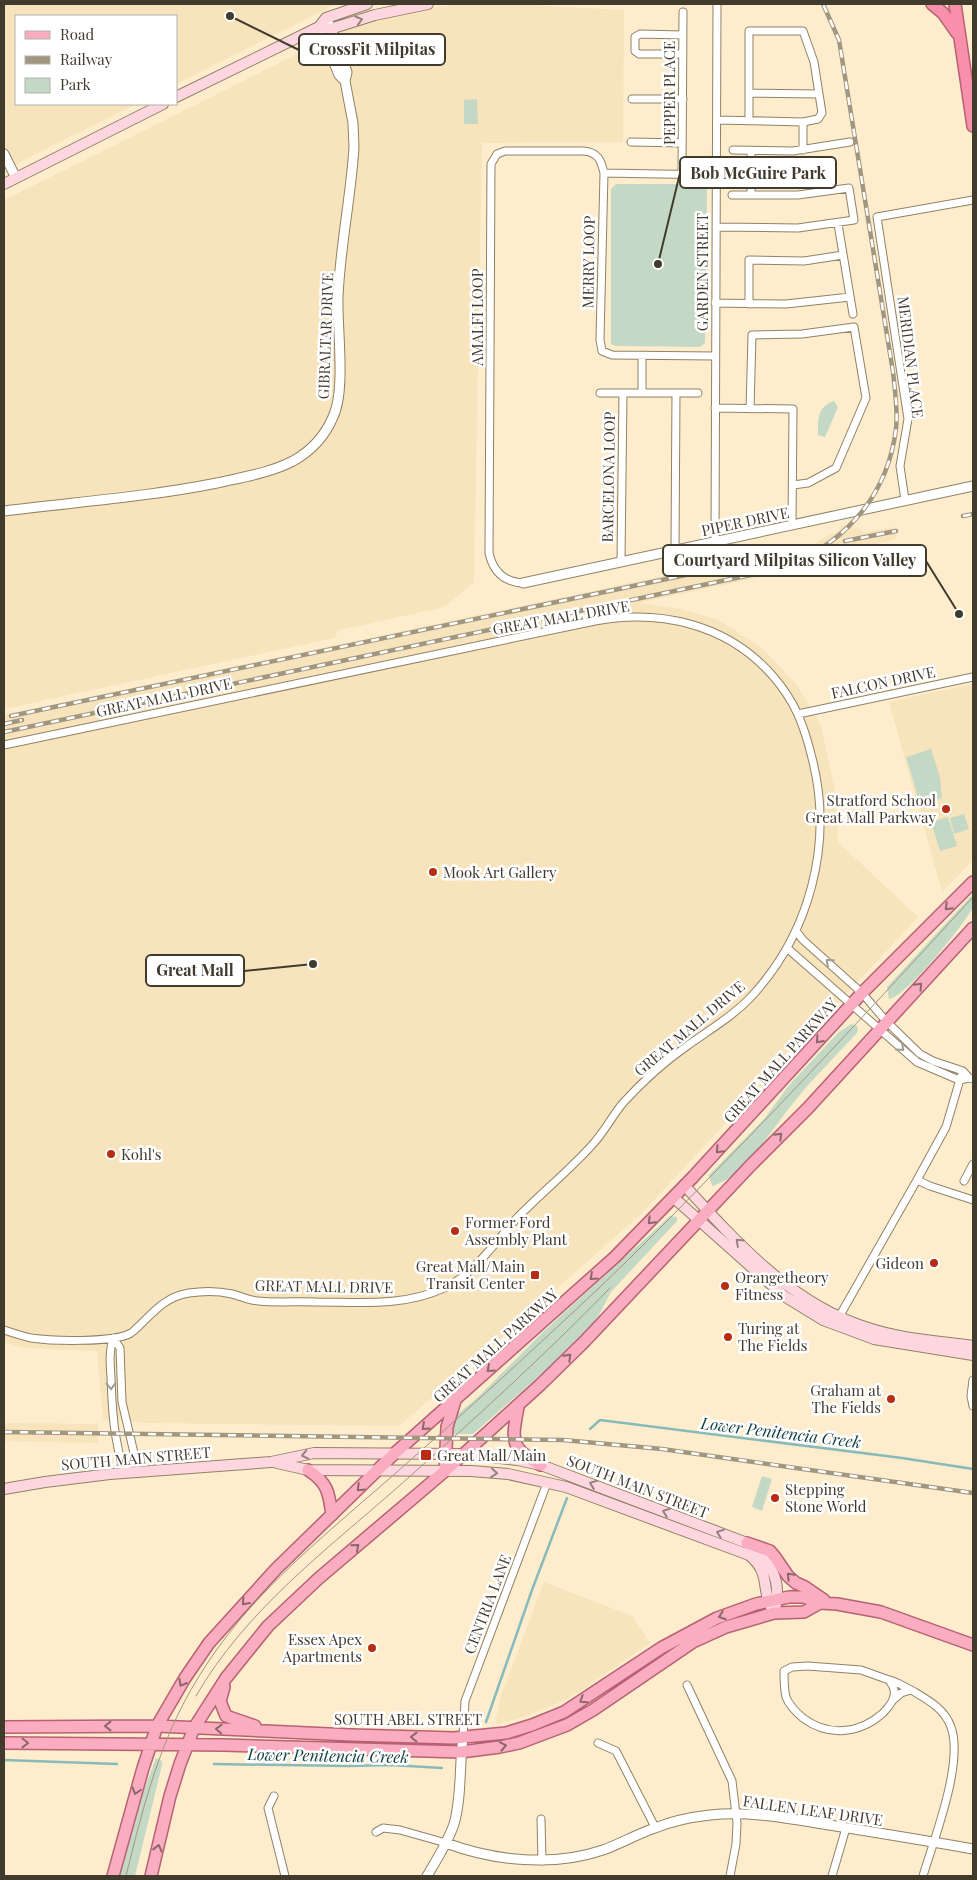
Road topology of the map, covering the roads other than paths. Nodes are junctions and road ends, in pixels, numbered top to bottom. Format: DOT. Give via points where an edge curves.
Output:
graph roads {
  1 [pos="367,4"];
  2 [pos="428,4"];
  3 [pos="717,4"];
  4 [pos="932,4"];
  5 [pos="955,4"];
  6 [pos="682,12"];
  7 [pos="326,18"];
  8 [pos="319,27"];
  9 [pos="330,29"];
  10 [pos="682,35"];
  11 [pos="960,37"];
  12 [pos="683,54"];
  13 [pos="345,81"];
  14 [pos="749,93"];
  15 [pos="818,94"];
  16 [pos="178,96"];
  17 [pos="632,99"];
  18 [pos="682,99"];
  19 [pos="161,105"];
  20 [pos="716,120"];
  21 [pos="749,121"];
  22 [pos="803,122"];
  23 [pos="973,126"];
  24 [pos="631,142"];
  25 [pos="850,142"];
  26 [pos="682,143"];
  27 [pos="732,150"];
  28 [pos="803,150"];
  29 [pos="751,151"];
  30 [pos="4,154"];
  31 [pos="604,173"];
  32 [pos="682,174"];
  33 [pos="716,175"];
  34 [pos="16,178"];
  35 [pos="4,184"];
  36 [pos="732,194"];
  37 [pos="751,195"];
  38 [pos="973,200"];
  39 [pos="838,224"];
  40 [pos="716,227"];
  41 [pos="844,255"];
  42 [pos="850,297"];
  43 [pos="715,303"];
  44 [pos="749,304"];
  45 [pos="853,314"];
  46 [pos="642,356"];
  47 [pos="715,356"];
  48 [pos="600,393"];
  49 [pos="623,393"];
  50 [pos="642,393"];
  51 [pos="676,393"];
  52 [pos="698,393"];
  53 [pos="715,408"];
  54 [pos="750,409"];
  55 [pos="793,484"];
  56 [pos="973,486"];
  57 [pos="906,500"];
  58 [pos="4,511"];
  59 [pos="792,524"];
  60 [pos="715,541"];
  61 [pos="675,549"];
  62 [pos="621,560"];
  63 [pos="523,583"];
  64 [pos="973,677"];
  65 [pos="798,714"];
  66 [pos="4,746"];
  67 [pos="973,882"];
  68 [pos="973,928"];
  69 [pos="796,931"];
  70 [pos="788,948"];
  71 [pos="862,993"];
  72 [pos="851,1004"];
  73 [pos="882,1025"];
  74 [pos="963,1071"];
  75 [pos="971,1078"];
  76 [pos="959,1080"];
  77 [pos="973,1164"];
  78 [pos="917,1180"];
  79 [pos="964,1182"];
  80 [pos="685,1186"];
  81 [pos="674,1198"];
  82 [pos="973,1200"];
  83 [pos="707,1211"];
  84 [pos="699,1220"];
  85 [pos="839,1317"];
  86 [pos="4,1330"];
  87 [pos="113,1338"];
  88 [pos="973,1346"];
  89 [pos="973,1355"];
  90 [pos="973,1380"];
  91 [pos="454,1401"];
  92 [pos="973,1406"];
  93 [pos="518,1407"];
  94 [pos="395,1453"];
  95 [pos="446,1454"];
  96 [pos="464,1454"];
  97 [pos="271,1462"];
  98 [pos="541,1465"];
  99 [pos="308,1470"];
  100 [pos="378,1470"];
  101 [pos="445,1470"];
  102 [pos="124,1474"];
  103 [pos="547,1483"];
  104 [pos="4,1489"];
  105 [pos="638,1501"];
  106 [pos="634,1512"];
  107 [pos="332,1515"];
  108 [pos="747,1543"];
  109 [pos="773,1600"];
  110 [pos="825,1604"];
  111 [pos="774,1613"];
  112 [pos="973,1645"];
  113 [pos="645,1658"];
  114 [pos="653,1668"];
  115 [pos="226,1678"];
  116 [pos="889,1680"];
  117 [pos="687,1685"];
  118 [pos="911,1690"];
  119 [pos="893,1700"];
  120 [pos="561,1713"];
  121 [pos="567,1725"];
  122 [pos="157,1726"];
  123 [pos="4,1727"];
  124 [pos="194,1728"];
  125 [pos="278,1732"];
  126 [pos="463,1738"];
  127 [pos="598,1742"];
  128 [pos="4,1743"];
  129 [pos="151,1744"];
  130 [pos="187,1744"];
  131 [pos="461,1752"];
  132 [pos="274,1796"];
  133 [pos="737,1813"];
  134 [pos="541,1819"];
  135 [pos="655,1827"];
  136 [pos="846,1828"];
  137 [pos="376,1832"];
  138 [pos="934,1842"];
  139 [pos="446,1844"];
  140 [pos="973,1849"];
  141 [pos="542,1861"];
  142 [pos="113,1876"];
  143 [pos="151,1876"];
  144 [pos="285,1876"];
  145 [pos="427,1876"];
  146 [pos="730,1876"];
  147 [pos="832,1876"];
  148 [pos="923,1876"];
  1 -- 7 [label="main road"];
  9 -- 2 [label="main road, one-way" via="381,13"];
  3 -- 20 [label="street, GARDEN STREET"];
  4 -- 11 [label="highway" via="943,12"];
  5 -- 11 [label="highway"];
  6 -- 10 [label="street, PEPPER PLACE"];
  7 -- 8 [label="main road"];
  7 -- 9 [label="street, GIBRALTAR DRIVE"];
  8 -- 9 [label="main road"];
  8 -- 13 [label="street, GIBRALTAR DRIVE" via="339,75"];
  8 -- 16 [label="main road"];
  9 -- 13 [label="street, GIBRALTAR DRIVE" via="347,72"];
  10 -- 12 [label="street, PEPPER PLACE"];
  10 -- 12 [label="street" via="640,34 636,37 635,51 639,54"];
  11 -- 23 [label="highway"];
  12 -- 18 [label="street, PEPPER PLACE"];
  13 -- 58 [label="street, GIBRALTAR DRIVE" via="354,147 338,295 339,388 337,408 318,442 292,461 242,478 186,489"];
  14 -- 15 [label="street"];
  14 -- 15 [label="street" via="749,31 803,31 814,62"];
  14 -- 21 [label="street"];
  15 -- 22 [label="street" via="822,113 818,119"];
  17 -- 18 [label="street"];
  18 -- 26 [label="street, PEPPER PLACE"];
  19 -- 34 [label="main road"];
  20 -- 21 [label="street"];
  20 -- 33 [label="street, GARDEN STREET"];
  21 -- 22 [label="street"];
  22 -- 28 [label="street"];
  24 -- 26 [label="street"];
  25 -- 28 [label="street"];
  26 -- 32 [label="street, PEPPER PLACE"];
  27 -- 29 [label="street"];
  28 -- 29 [label="street"];
  29 -- 37 [label="street"];
  30 -- 34 [label="street"];
  31 -- 32 [label="street"];
  31 -- 46 [label="street, MERRY LOOP" via="602,351 612,355"];
  31 -- 63 [label="street, AMALFI LOOP" via="598,156 583,151 505,151 497,154 491,164 489,553 494,568 501,576"];
  32 -- 33 [label="street"];
  33 -- 40 [label="street, GARDEN STREET"];
  34 -- 35 [label="main road"];
  36 -- 37 [label="street"];
  37 -- 39 [label="street" via="798,195 849,188 854,220"];
  38 -- 57 [label="street, MERIDIAN PLACE" via="877,217 908,419 900,466"];
  39 -- 40 [label="street" via="798,228"];
  39 -- 41 [label="street"];
  40 -- 43 [label="street, GARDEN STREET"];
  41 -- 42 [label="street"];
  41 -- 44 [label="street" via="804,261 749,260"];
  42 -- 44 [label="street" via="786,304"];
  42 -- 45 [label="street"];
  43 -- 44 [label="street"];
  43 -- 47 [label="street, GARDEN STREET"];
  46 -- 47 [label="street, MERRY LOOP"];
  46 -- 50 [label="street"];
  47 -- 53 [label="street, GARDEN STREET"];
  48 -- 49 [label="street"];
  49 -- 50 [label="street"];
  49 -- 62 [label="street, BARCELONA LOOP"];
  50 -- 51 [label="street"];
  51 -- 52 [label="street"];
  51 -- 61 [label="street"];
  53 -- 54 [label="street"];
  53 -- 60 [label="street, GARDEN STREET"];
  54 -- 55 [label="street" via="793,410"];
  54 -- 55 [label="street" via="752,335 802,334 854,327 866,398 836,468 808,483"];
  55 -- 59 [label="street"];
  56 -- 57 [label="street, PIPER DRIVE"];
  57 -- 59 [label="street, PIPER DRIVE"];
  59 -- 60 [label="street, PIPER DRIVE"];
  60 -- 61 [label="street, PIPER DRIVE"];
  61 -- 62 [label="street, PIPER DRIVE"];
  62 -- 63 [label="street, PIPER DRIVE"];
  64 -- 65 [label="street, FALCON DRIVE"];
  65 -- 66 [label="street, GREAT MALL DRIVE" via="767,670 732,642 684,622 639,616 590,622"];
  65 -- 69 [label="street, GREAT MALL DRIVE" via="815,771 820,830 813,884"];
  67 -- 71 [label="main road, GREAT MALL PARKWAY, one-way"];
  73 -- 68 [label="main road, one-way"];
  69 -- 70 [label="street, GREAT MALL DRIVE"];
  71 -- 69 [label="street, one-way"];
  70 -- 72 [label="street"];
  70 -- 87 [label="street, GREAT MALL DRIVE" via="752,996 726,1020 681,1050 648,1078 617,1111 594,1143 453,1284 417,1297 374,1303 262,1302 225,1293 187,1293 164,1302 132,1333"];
  71 -- 72 [label="main road, GREAT MALL PARKWAY"];
  71 -- 73 [label="street"];
  72 -- 73 [label="street"];
  72 -- 80 [label="main road, GREAT MALL PARKWAY, one-way"];
  73 -- 74 [label="street" via="920,1054"];
  73 -- 76 [label="street, one-way" via="917,1062"];
  83 -- 73 [label="main road, one-way" via="808,1108"];
  74 -- 75 [label="street"];
  74 -- 76 [label="street"];
  75 -- 76 [label="street"];
  76 -- 78 [label="street" via="946,1127"];
  77 -- 79 [label="street"];
  78 -- 82 [label="street"];
  78 -- 85 [label="street"];
  80 -- 81 [label="main road, GREAT MALL PARKWAY"];
  80 -- 83 [label="main road"];
  81 -- 84 [label="main road"];
  81 -- 91 [label="main road, GREAT MALL PARKWAY, one-way" via="615,1258"];
  83 -- 84 [label="main road"];
  85 -- 83 [label="main road, one-way" via="785,1284"];
  84 -- 89 [label="main road" via="784,1296 823,1320 874,1339"];
  93 -- 84 [label="main road, one-way"];
  85 -- 88 [label="main road" via="902,1336"];
  86 -- 87 [label="street, GREAT MALL DRIVE" via="37,1338"];
  87 -- 102 [label="street, one-way" via="110,1347 112,1401 118,1454"];
  87 -- 102 [label="street" via="120,1348 122,1402 134,1453"];
  90 -- 92 [label="street"];
  91 -- 94 [label="main road, GREAT MALL PARKWAY, one-way"];
  91 -- 95 [label="main road" via="447,1427"];
  93 -- 96 [label="main road"];
  93 -- 98 [label="main road" via="514,1430 517,1447"];
  94 -- 95 [label="main road, SOUTH MAIN STREET"];
  94 -- 97 [label="main road, SOUTH MAIN STREET, one-way" via="314,1453"];
  94 -- 100 [label="main road, GREAT MALL PARKWAY"];
  95 -- 96 [label="main road, SOUTH MAIN STREET"];
  95 -- 101 [label="main road"];
  96 -- 98 [label="main road, SOUTH MAIN STREET"];
  96 -- 101 [label="main road"];
  97 -- 99 [label="main road, SOUTH MAIN STREET"];
  97 -- 102 [label="main road, SOUTH MAIN STREET"];
  105 -- 98 [label="main road, SOUTH MAIN STREET, one-way"];
  99 -- 100 [label="main road, SOUTH MAIN STREET"];
  99 -- 107 [label="main road" via="327,1488"];
  100 -- 101 [label="main road, SOUTH MAIN STREET"];
  100 -- 107 [label="main road, GREAT MALL PARKWAY, one-way"];
  101 -- 103 [label="main road, SOUTH MAIN STREET, one-way" via="508,1474"];
  115 -- 101 [label="main road, one-way" via="268,1626"];
  102 -- 104 [label="main road, SOUTH MAIN STREET"];
  103 -- 106 [label="main road, SOUTH MAIN STREET"];
  103 -- 126 [label="street, CENTRIA LANE" via="465,1701"];
  105 -- 106 [label="main road"];
  108 -- 105 [label="main road, SOUTH MAIN STREET, one-way"];
  106 -- 109 [label="main road, SOUTH MAIN STREET" via="748,1554 761,1569"];
  107 -- 122 [label="main road, GREAT MALL PARKWAY, one-way" via="276,1568 209,1643"];
  108 -- 109 [label="main road, SOUTH MAIN STREET" via="761,1554 776,1580"];
  110 -- 108 [label="main road, one-way" via="788,1576 770,1551"];
  109 -- 110 [label="main road" via="804,1597"];
  109 -- 111 [label="main road, SOUTH MAIN STREET"];
  109 -- 113 [label="main road, SOUTH ABEL STREET, one-way" via="717,1618"];
  110 -- 111 [label="main road" via="804,1612"];
  110 -- 112 [label="main road" via="881,1612"];
  111 -- 114 [label="main road, SOUTH ABEL STREET" via="710,1633"];
  113 -- 114 [label="main road"];
  113 -- 120 [label="main road, SOUTH ABEL STREET, one-way"];
  114 -- 121 [label="main road, SOUTH ABEL STREET"];
  115 -- 124 [label="main road"];
  115 -- 125 [label="main road" via="220,1701 226,1716"];
  116 -- 118 [label="street"];
  116 -- 119 [label="street" via="894,1689"];
  116 -- 119 [label="street" via="861,1670 832,1667 792,1667 784,1671 787,1699 796,1712 823,1729 839,1731 873,1722"];
  117 -- 133 [label="street" via="732,1780"];
  118 -- 119 [label="street"];
  118 -- 138 [label="street" via="943,1713 951,1727 955,1751 953,1773"];
  120 -- 121 [label="main road"];
  120 -- 126 [label="main road, SOUTH ABEL STREET" via="506,1733"];
  131 -- 121 [label="main road, SOUTH ABEL STREET, one-way" via="519,1743"];
  122 -- 123 [label="main road, SOUTH ABEL STREET, one-way"];
  122 -- 124 [label="main road, SOUTH ABEL STREET"];
  122 -- 129 [label="main road, GREAT MALL PARKWAY"];
  125 -- 124 [label="main road, SOUTH ABEL STREET, one-way"];
  124 -- 130 [label="main road"];
  126 -- 125 [label="main road, SOUTH ABEL STREET, one-way"];
  126 -- 131 [label="street"];
  127 -- 135 [label="street" via="616,1751"];
  128 -- 129 [label="main road, SOUTH ABEL STREET, one-way"];
  129 -- 130 [label="main road, SOUTH ABEL STREET"];
  129 -- 142 [label="main road, GREAT MALL PARKWAY, one-way"];
  130 -- 131 [label="main road, SOUTH ABEL STREET"];
  143 -- 130 [label="main road, one-way" via="170,1796"];
  131 -- 139 [label="street" via="458,1802"];
  132 -- 144 [label="street" via="268,1808"];
  133 -- 135 [label="street, FALLEN LEAF DRIVE" via="710,1815"];
  133 -- 136 [label="street, FALLEN LEAF DRIVE"];
  133 -- 146 [label="street"];
  134 -- 141 [label="street"];
  135 -- 141 [label="street, FALLEN LEAF DRIVE" via="602,1850"];
  136 -- 138 [label="street, FALLEN LEAF DRIVE"];
  136 -- 147 [label="street"];
  137 -- 139 [label="street" via="384,1828 400,1830"];
  138 -- 140 [label="street, FALLEN LEAF DRIVE"];
  138 -- 148 [label="street"];
  139 -- 141 [label="street, FALLEN LEAF DRIVE" via="484,1854"];
  139 -- 145 [label="street"];
}
